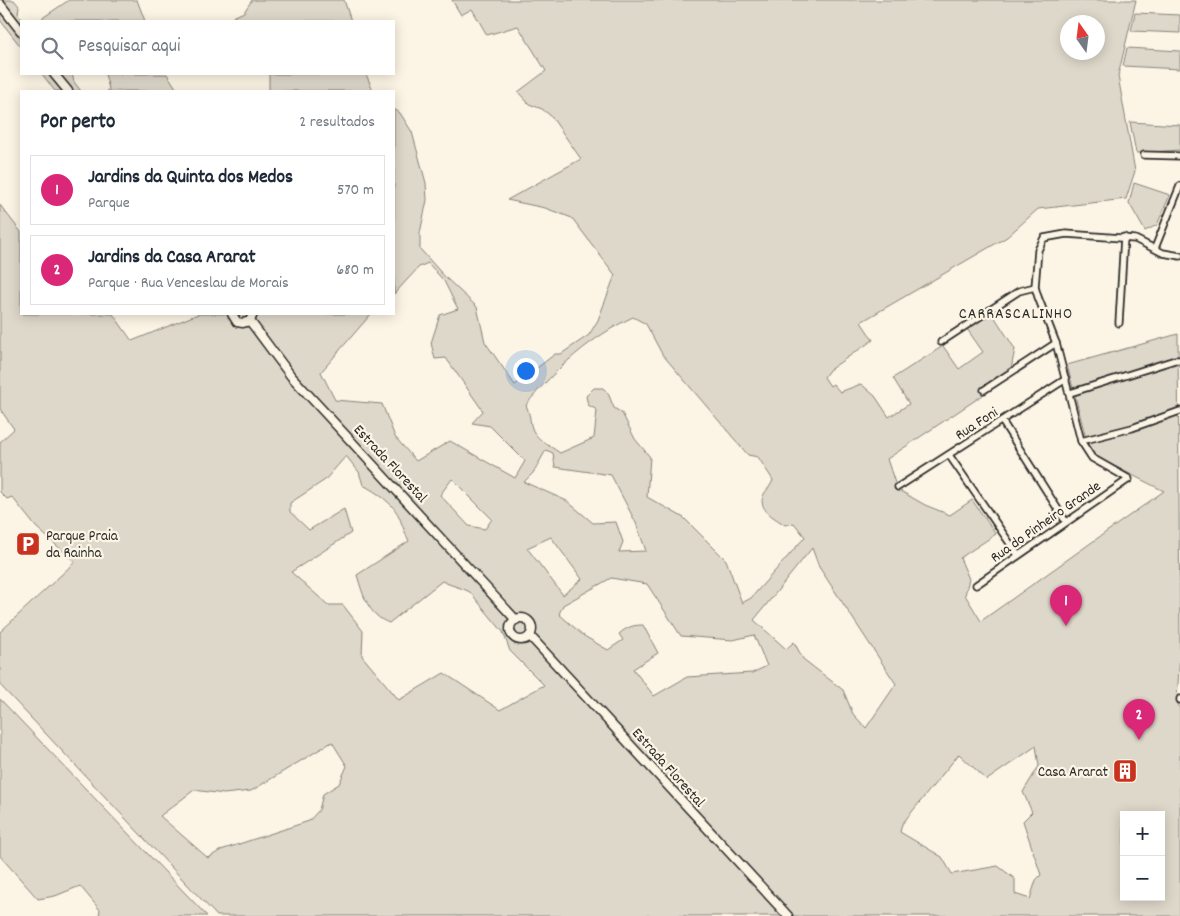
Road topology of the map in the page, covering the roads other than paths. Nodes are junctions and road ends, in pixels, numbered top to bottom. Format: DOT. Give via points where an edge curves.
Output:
graph roads {
  1 [pos="0,4"];
  2 [pos="20,30"];
  3 [pos="55,75"];
  4 [pos="67,90"];
  5 [pos="1144,155"];
  6 [pos="1180,156"];
  7 [pos="1180,186"];
  8 [pos="1124,236"];
  9 [pos="1155,248"];
  10 [pos="1180,256"];
  11 [pos="1036,287"];
  12 [pos="233,315"];
  13 [pos="251,317"];
  14 [pos="1119,323"];
  15 [pos="941,342"];
  16 [pos="1056,343"];
  17 [pos="1180,360"];
  18 [pos="1066,379"];
  19 [pos="984,390"];
  20 [pos="1070,393"];
  21 [pos="1180,411"];
  22 [pos="1002,421"];
  23 [pos="1082,441"];
  24 [pos="949,455"];
  25 [pos="898,487"];
  26 [pos="1066,522"];
  27 [pos="1018,555"];
  28 [pos="976,584"];
  29 [pos="516,620"];
  30 [pos="530,636"];
  31 [pos="788,916"];
  1 -- 2 [label="main road"];
  3 -- 4 [label="main road"];
  5 -- 6 [label="street"];
  7 -- 9 [label="street"];
  8 -- 9 [label="street"];
  8 -- 11 [label="street" via="1066,234 1044,238 1038,250"];
  8 -- 14 [label="street"];
  9 -- 10 [label="street" via="1171,256"];
  11 -- 15 [label="street" via="1019,291"];
  11 -- 16 [label="street" via="1041,309"];
  12 -- 13 [label="main road" via="237,322 243,323"];
  13 -- 29 [label="main road, Estrada Florestal" via="291,376"];
  16 -- 18 [label="street"];
  16 -- 19 [label="street"];
  17 -- 20 [label="street"];
  18 -- 20 [label="street"];
  18 -- 22 [label="street, Rua Foni"];
  20 -- 23 [label="street"];
  21 -- 23 [label="street"];
  22 -- 24 [label="street, Rua Foni"];
  22 -- 26 [label="street"];
  23 -- 26 [label="street, Rua do Pinheiro Grande" via="1092,458 1129,479"];
  24 -- 25 [label="street, Rua Foni"];
  24 -- 27 [label="street"];
  26 -- 27 [label="street, Rua do Pinheiro Grande"];
  27 -- 28 [label="street, Rua do Pinheiro Grande"];
  29 -- 30 [label="main road" via="521,618 530,623 533,630"];
  29 -- 30 [label="main road" via="510,630 512,636 522,640"];
  30 -- 31 [label="main road, Estrada Florestal"];
}
